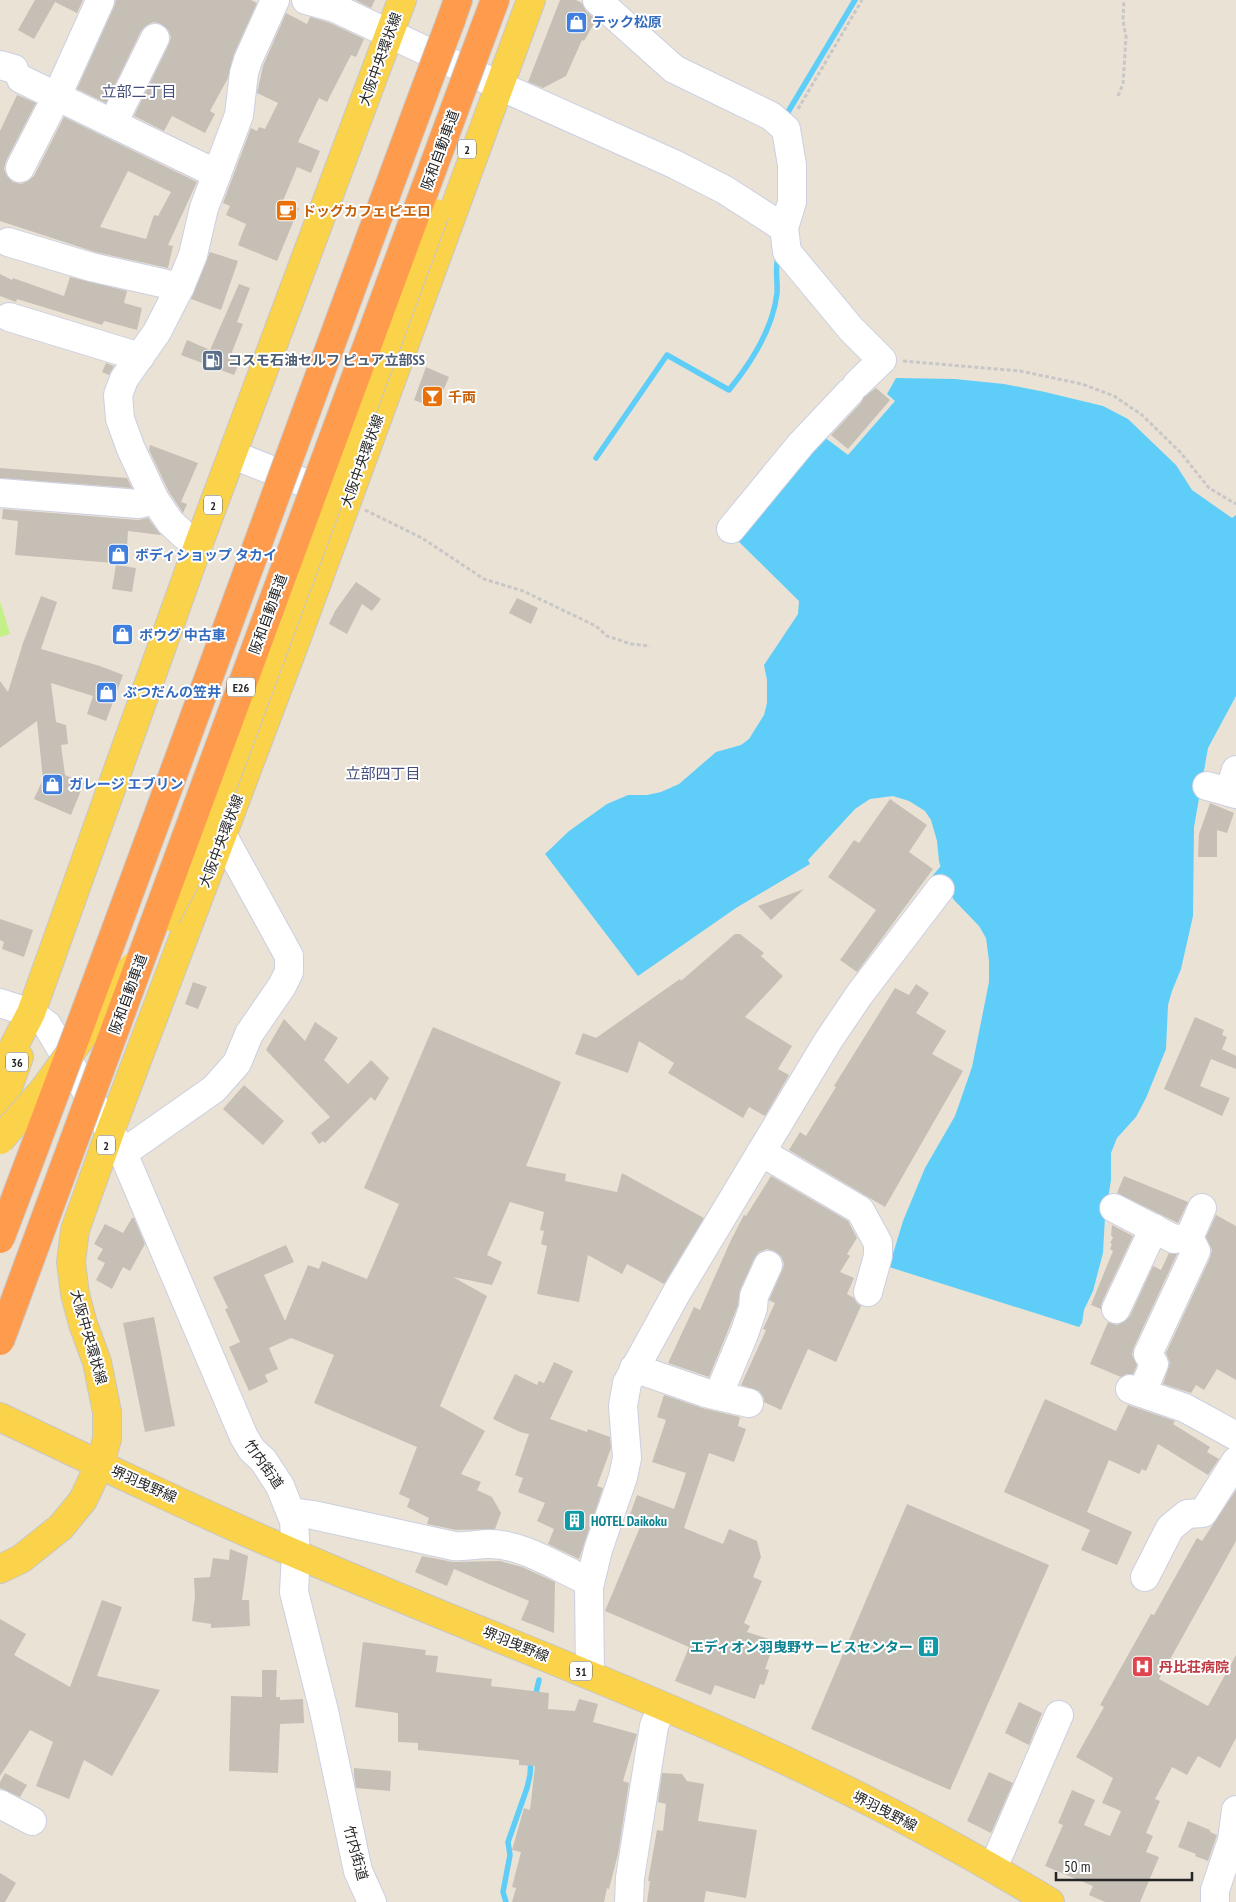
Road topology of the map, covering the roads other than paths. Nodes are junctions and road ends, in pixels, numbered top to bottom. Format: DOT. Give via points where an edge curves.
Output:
graph roads {
  1 [pos="275,0"];
  2 [pos="306,0"];
  3 [pos="402,0"];
  4 [pos="458,0"];
  5 [pos="495,0"];
  6 [pos="531,0"];
  7 [pos="597,0"];
  8 [pos="100,1"];
  9 [pos="389,35"];
  10 [pos="155,38"];
  11 [pos="12,71"];
  12 [pos="499,86"];
  13 [pos="57,96"];
  14 [pos="113,123"];
  15 [pos="20,168"];
  16 [pos="217,174"];
  17 [pos="785,236"];
  18 [pos="8,242"];
  19 [pos="180,287"];
  20 [pos="9,317"];
  21 [pos="140,357"];
  22 [pos="233,455"];
  23 [pos="0,493"];
  24 [pos="155,500"];
  25 [pos="355,504"];
  26 [pos="731,529"];
  27 [pos="199,543"];
  28 [pos="223,836"];
  29 [pos="940,889"];
  30 [pos="0,1003"];
  31 [pos="31,1013"];
  32 [pos="0,1073"];
  33 [pos="0,1110"];
  34 [pos="0,1140"];
  35 [pos="116,1142"];
  36 [pos="761,1152"];
  37 [pos="1114,1208"];
  38 [pos="1202,1208"];
  39 [pos="1154,1228"];
  40 [pos="0,1238"];
  41 [pos="1189,1238"];
  42 [pos="768,1265"];
  43 [pos="868,1292"];
  44 [pos="1117,1292"];
  45 [pos="0,1341"];
  46 [pos="634,1368"];
  47 [pos="718,1396"];
  48 [pos="749,1403"];
  49 [pos="0,1417"];
  50 [pos="1236,1436"];
  51 [pos="1236,1461"];
  52 [pos="100,1464"];
  53 [pos="291,1512"];
  54 [pos="296,1554"];
  55 [pos="7,1568"];
  56 [pos="1145,1577"];
  57 [pos="590,1582"];
  58 [pos="590,1674"];
  59 [pos="662,1706"];
  60 [pos="1059,1715"];
  61 [pos="0,1804"];
  62 [pos="32,1821"];
  63 [pos="1236,1822"];
  64 [pos="993,1868"];
  65 [pos="372,1902"];
  66 [pos="630,1902"];
  67 [pos="1050,1902"];
  68 [pos="1215,1902"];
  1 -- 16 [label="street" via="248,60 239,115"];
  2 -- 9 [label="street" via="335,8"];
  3 -- 9 [label="main road, 大阪中央環状線 / 2"];
  4 -- 40 [label="highway, E26, bridge" via="96,986"];
  5 -- 45 [label="highway, 阪和自動車道 / E26, bridge"];
  6 -- 12 [label="main road, 大阪中央環状線 / 2"];
  7 -- 17 [label="street" via="674,69 771,116 786,129 792,165 792,202"];
  8 -- 13 [label="street"];
  9 -- 12 [label="street"];
  9 -- 22 [label="main road, 大阪中央環状線 / 2"];
  10 -- 14 [label="street"];
  11 -- 13 [label="street"];
  12 -- 17 [label="street" via="725,190"];
  12 -- 25 [label="main road, 大阪中央環状線 / 2"];
  12 -- 34 [label="main road, 大阪中央環状線 / 2, bridge" via="435,213 184,883 121,985 44,1089"];
  13 -- 14 [label="street"];
  13 -- 15 [label="street"];
  14 -- 16 [label="street"];
  16 -- 19 [label="street"];
  17 -- 26 [label="street" via="851,329 882,360 801,444"];
  18 -- 19 [label="street" via="91,267"];
  19 -- 21 [label="street"];
  20 -- 21 [label="street"];
  21 -- 24 [label="street" via="124,379 118,395 120,419"];
  22 -- 25 [label="street"];
  22 -- 27 [label="main road, 大阪中央環状線 / 2"];
  23 -- 24 [label="street" via="72,487 139,504"];
  24 -- 27 [label="street" via="170,522 185,536"];
  25 -- 28 [label="main road, 大阪中央環状線 / 2"];
  27 -- 31 [label="main road, 大阪中央環状線 / 2"];
  28 -- 35 [label="main road, 大阪中央環状線 / 2"];
  28 -- 35 [label="street" via="289,956 289,972 249,1034 237,1063 214,1089"];
  29 -- 36 [label="street" via="844,1017"];
  30 -- 31 [label="street"];
  31 -- 32 [label="main road, 大阪中央環状線 / 2"];
  31 -- 33 [label="main road, 36"];
  31 -- 35 [label="street, 竹内街道" via="47,1025 55,1037"];
  35 -- 52 [label="main road, 大阪中央環状線 / 2" via="76,1230 72,1262 78,1308 105,1396 108,1427"];
  35 -- 53 [label="street, 竹内街道" via="244,1437 271,1471"];
  36 -- 43 [label="street" via="860,1210 878,1243 878,1256"];
  36 -- 46 [label="street"];
  37 -- 39 [label="street"];
  38 -- 41 [label="street"];
  39 -- 41 [label="street" via="1174,1239"];
  39 -- 44 [label="street"];
  41 -- 50 [label="street" via="1196,1251 1173,1324 1148,1354 1154,1364 1136,1391 1185,1408"];
  42 -- 47 [label="street"];
  46 -- 47 [label="street"];
  46 -- 57 [label="street" via="624,1400 626,1465"];
  47 -- 48 [label="street"];
  49 -- 52 [label="main road, 堺羽曳野線"];
  51 -- 56 [label="street" via="1203,1513 1187,1514 1170,1528"];
  52 -- 54 [label="main road, 堺羽曳野線 / 31"];
  52 -- 55 [label="main road, 大阪中央環状線 / 2" via="71,1516 48,1539"];
  53 -- 54 [label="street, 竹内街道"];
  53 -- 57 [label="street" via="454,1546 488,1544 509,1547"];
  54 -- 58 [label="main road, 堺羽曳野線 / 31"];
  54 -- 65 [label="street, 竹内街道" via="294,1592 324,1710 358,1871"];
  57 -- 58 [label="street"];
  58 -- 59 [label="main road, 堺羽曳野線 / 31"];
  59 -- 64 [label="main road, 堺羽曳野線 / 31" via="780,1758"];
  59 -- 66 [label="street" via="654,1726 630,1878"];
  60 -- 64 [label="street"];
  61 -- 62 [label="street"];
  63 -- 68 [label="street"];
  64 -- 67 [label="main road, 堺羽曳野線 / 31"];
}
